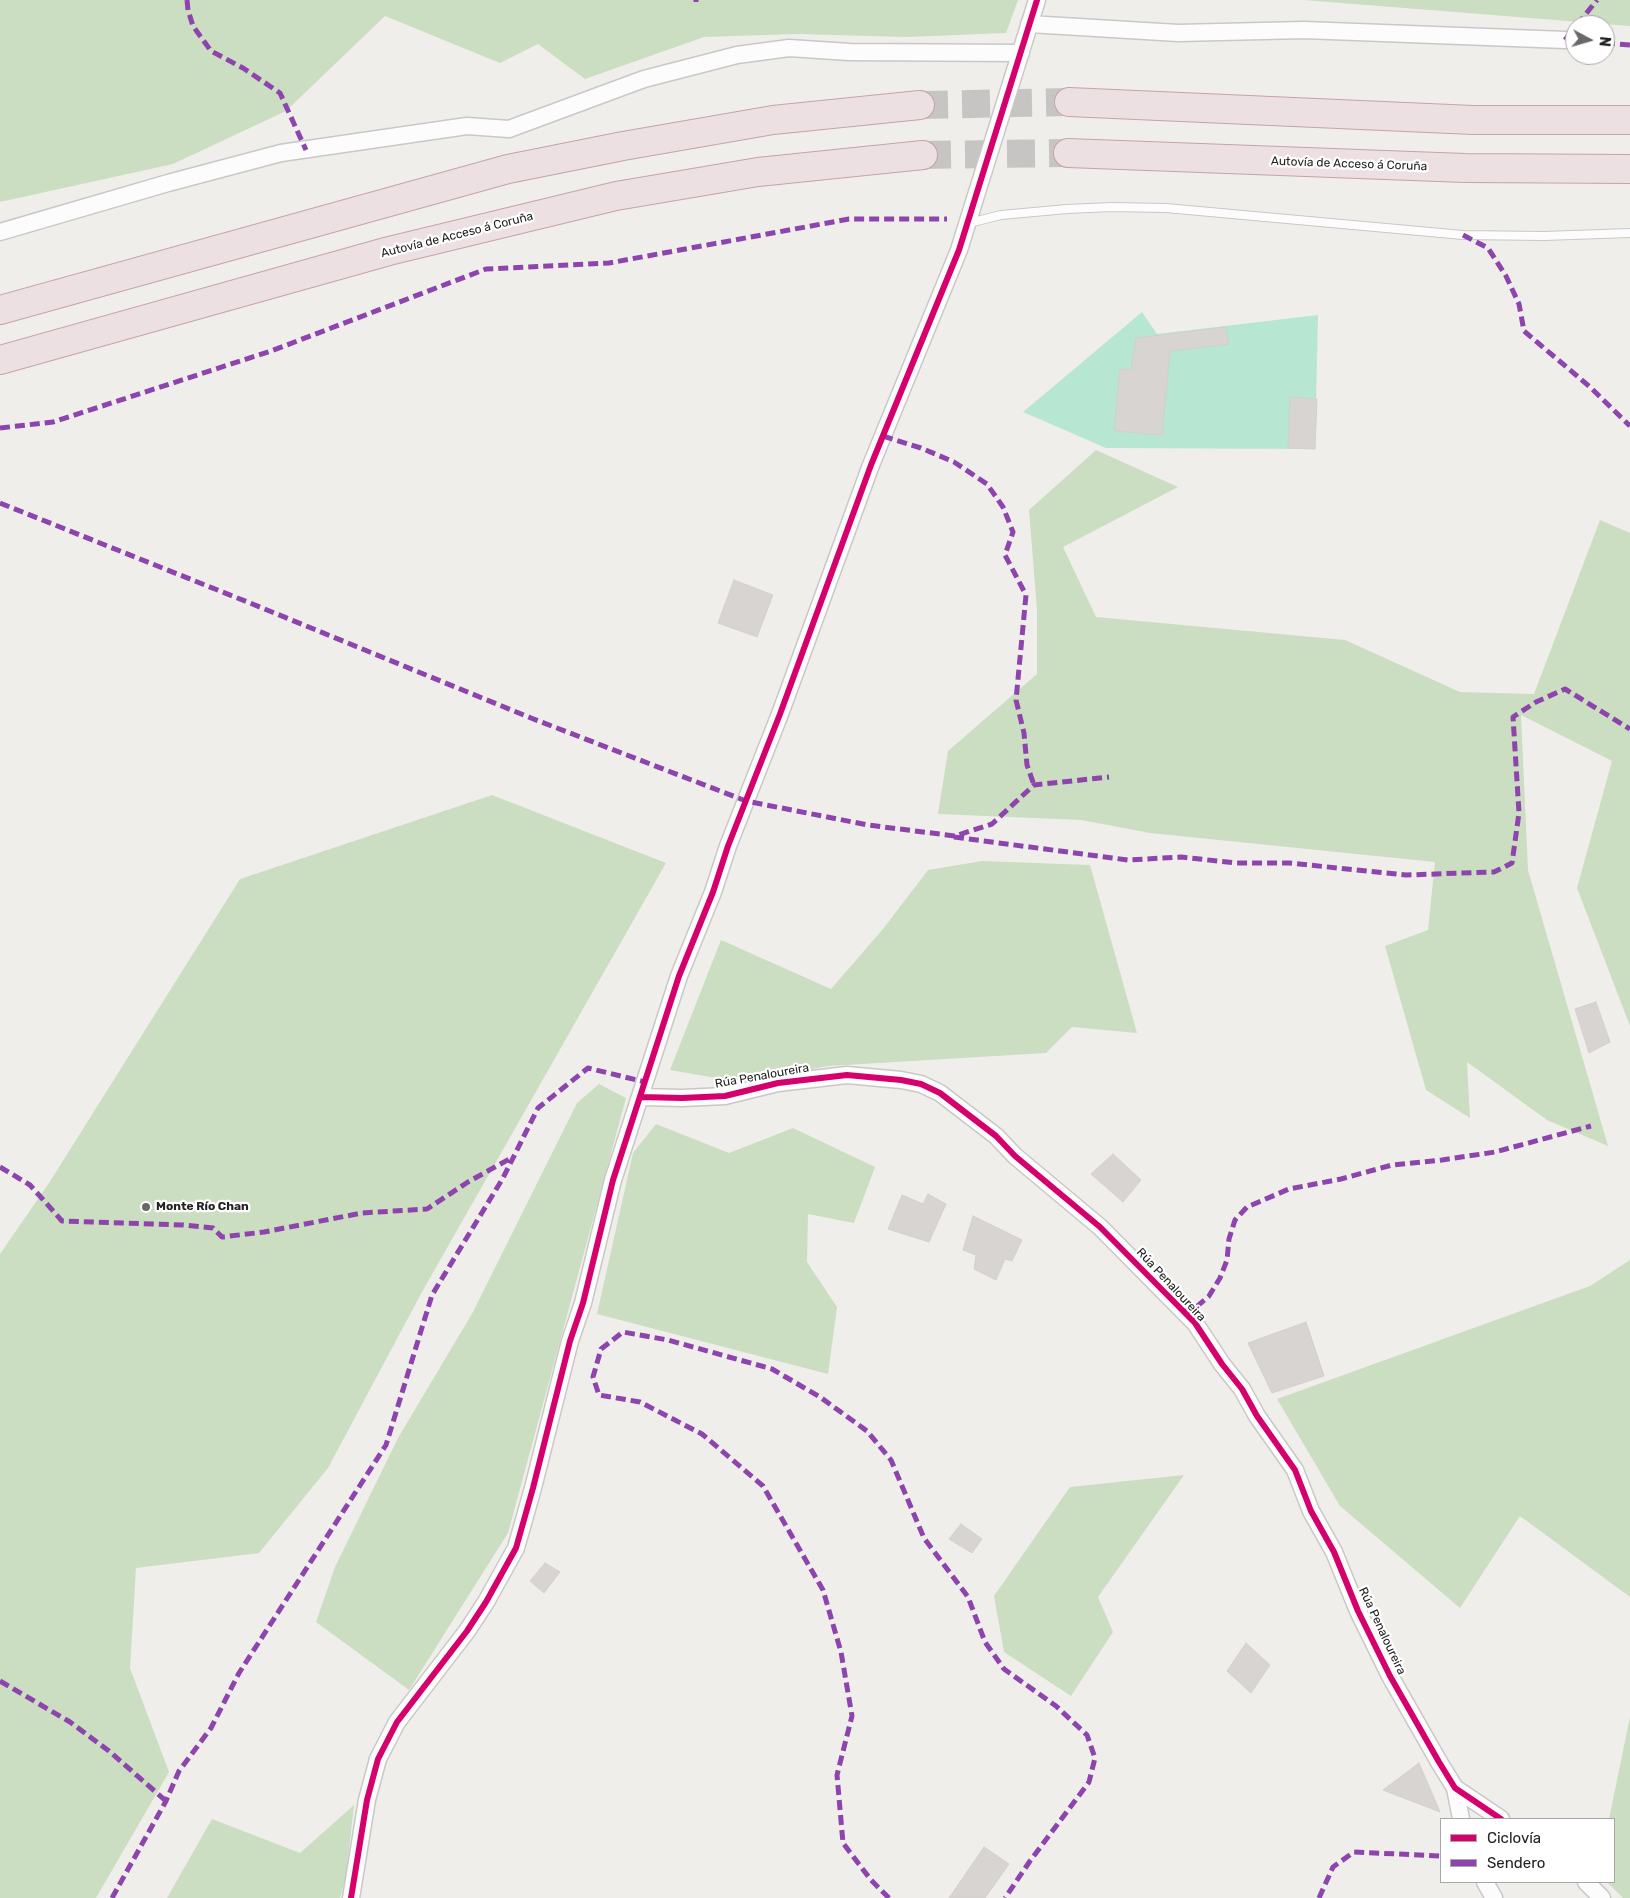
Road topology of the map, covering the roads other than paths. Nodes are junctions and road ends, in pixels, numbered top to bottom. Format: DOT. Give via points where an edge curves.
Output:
graph roads {
  1 [pos="1037,0"];
  2 [pos="1030,24"];
  3 [pos="1565,40"];
  4 [pos="1022,48"];
  5 [pos="1069,102"];
  6 [pos="920,105"];
  7 [pos="1630,120"];
  8 [pos="1068,153"];
  9 [pos="922,155"];
  10 [pos="1630,169"];
  11 [pos="967,224"];
  12 [pos="0,232"];
  13 [pos="1630,233"];
  14 [pos="0,310"];
  15 [pos="0,360"];
  16 [pos="641,1097"];
  17 [pos="1455,1788"];
  18 [pos="1461,1818"];
  19 [pos="1500,1818"];
  20 [pos="1486,1883"];
  21 [pos="1587,1883"];
  22 [pos="351,1898"];
  23 [pos="1494,1898"];
  24 [pos="1602,1898"];
  1 -- 2 [label="street"];
  2 -- 3 [label="street" via="1178,32 1304,30"];
  2 -- 4 [label="street"];
  4 -- 11 [label="street"];
  4 -- 12 [label="street" via="849,52 789,48 737,55 644,79 508,129 467,126 281,153"];
  5 -- 7 [label="highway" via="1473,120"];
  6 -- 14 [label="highway" via="773,120 508,169"];
  8 -- 10 [label="highway, Autovía de Acceso á Coruña" via="1465,168"];
  9 -- 15 [label="highway, Autovía de Acceso á Coruña" via="758,172 616,196 389,251"];
  11 -- 13 [label="lane" via="1001,216 1112,207 1166,208 1462,235"];
  11 -- 16 [label="street" via="941,297 871,465 679,976"];
  16 -- 17 [label="street, Rúa Penaloureira" via="726,1096 778,1083 839,1076 901,1080 921,1084 940,1093 996,1136 1015,1156 1100,1227 1195,1323 1242,1389 1295,1470 1311,1511 1334,1552 1358,1612 1390,1676"];
  16 -- 22 [label="street" via="613,1180 516,1548 486,1602 397,1722 378,1759 367,1800"];
  17 -- 18 [label="street"];
  17 -- 19 [label="street, Rúa Penaloureira"];
  20 -- 23 [label="street"];
  21 -- 24 [label="street"];
}
